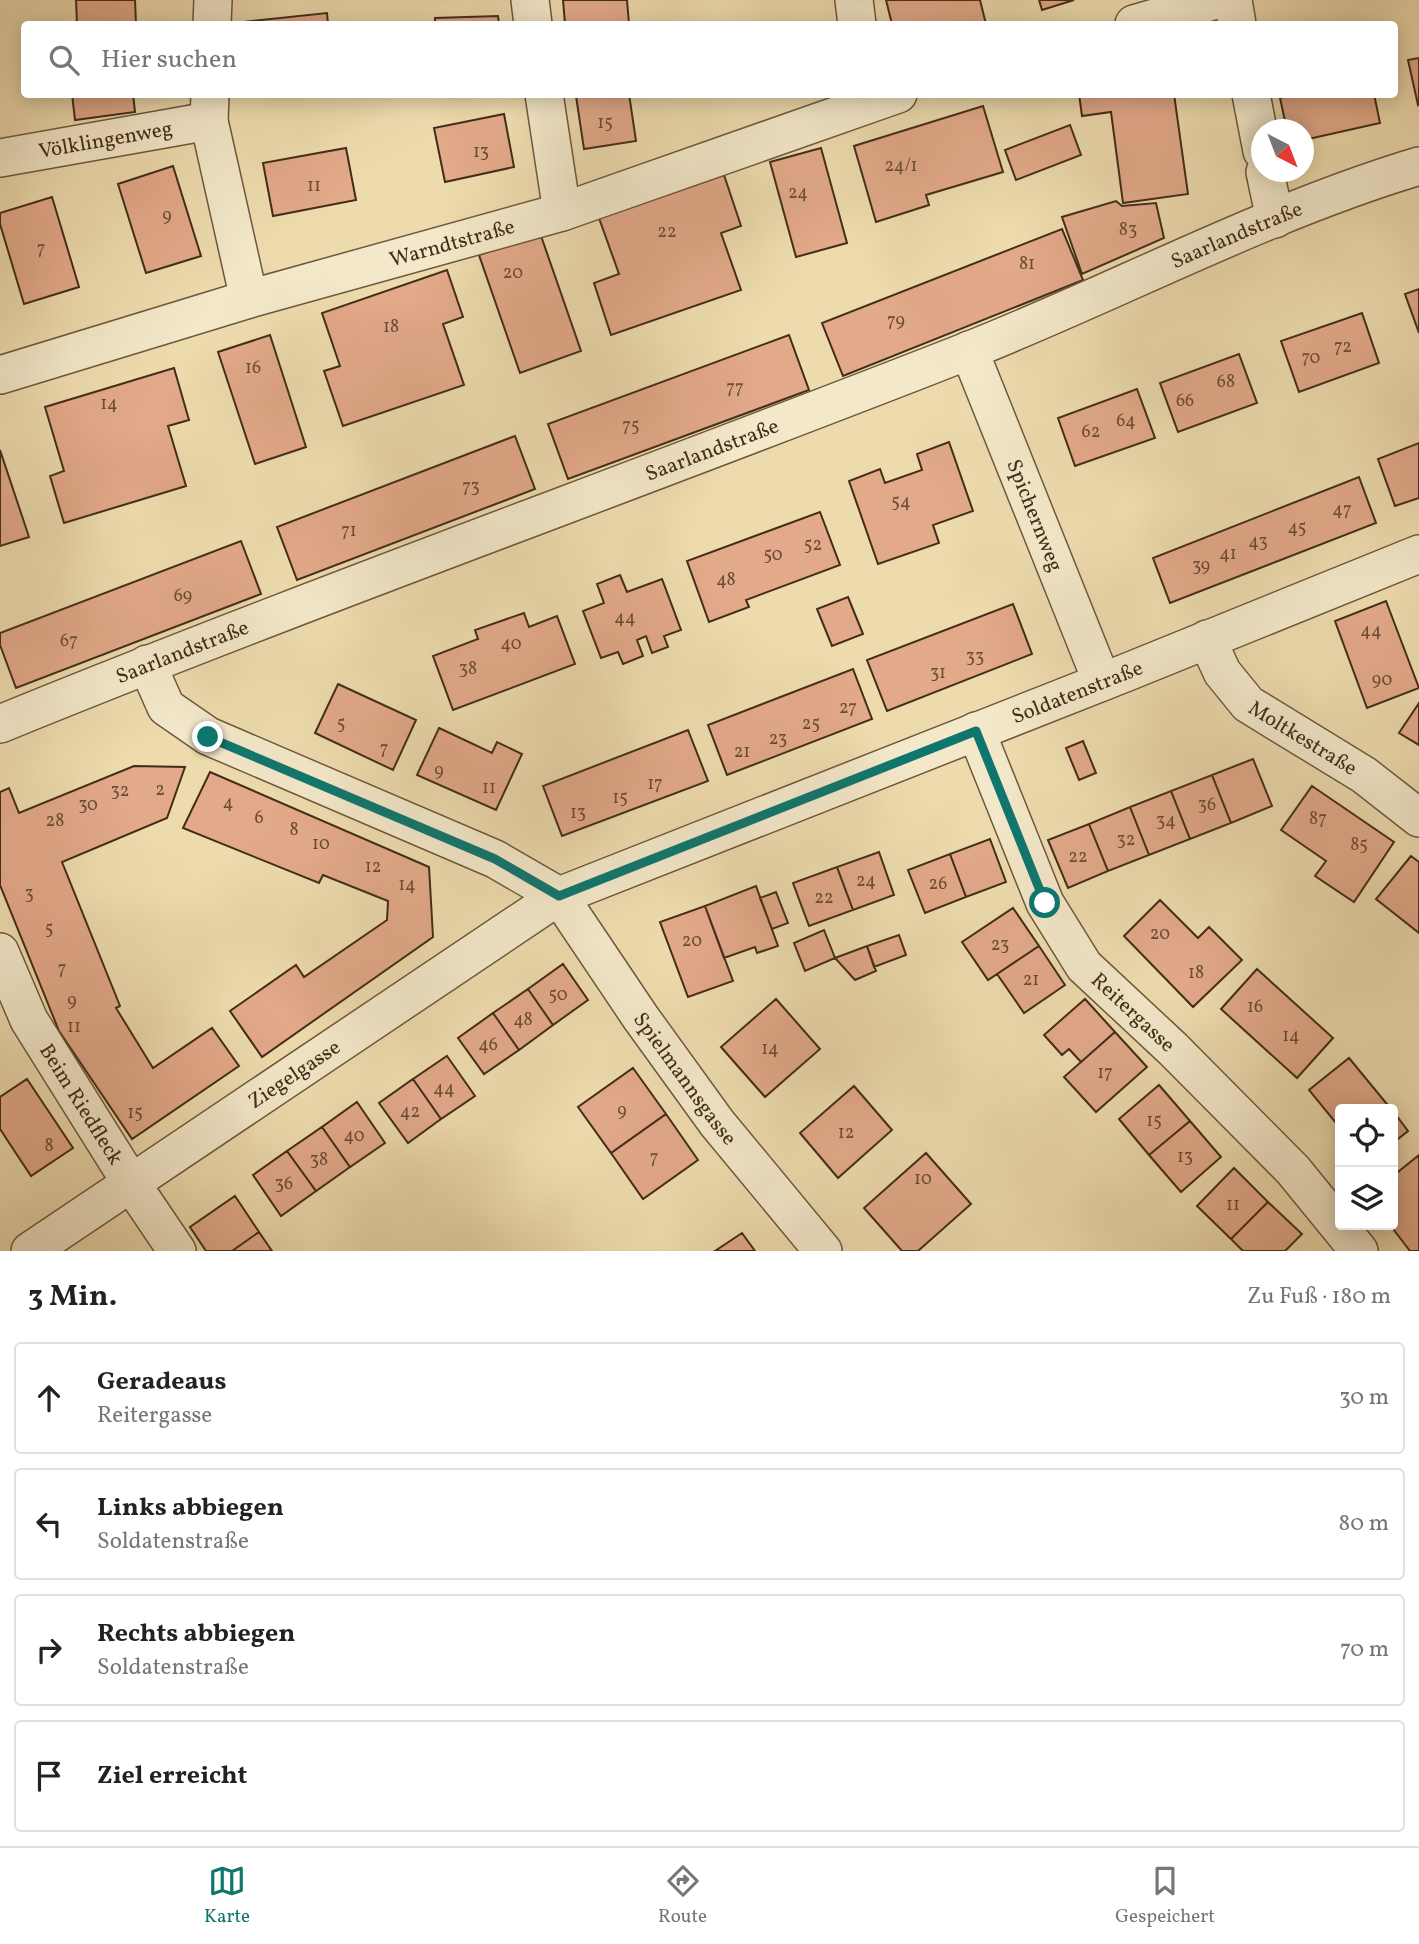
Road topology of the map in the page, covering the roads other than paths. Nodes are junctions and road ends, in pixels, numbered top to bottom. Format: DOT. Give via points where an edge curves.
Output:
graph roads {
  1 [pos="213,0"];
  2 [pos="530,0"];
  3 [pos="854,0"];
  4 [pos="1216,0"];
  5 [pos="1233,0"];
  6 [pos="212,21"];
  7 [pos="533,21"];
  8 [pos="857,21"];
  9 [pos="1144,21"];
  10 [pos="1236,21"];
  11 [pos="545,98"];
  12 [pos="877,98"];
  13 [pos="1252,98"];
  14 [pos="209,108"];
  15 [pos="1256,119"];
  16 [pos="0,158"];
  17 [pos="1419,166"];
  18 [pos="1267,182"];
  19 [pos="562,212"];
  20 [pos="1275,219"];
  21 [pos="249,299"];
  22 [pos="969,350"];
  23 [pos="0,375"];
  24 [pos="1419,554"];
  25 [pos="1207,639"];
  26 [pos="147,664"];
  27 [pos="1102,682"];
  28 [pos="0,724"];
  29 [pos="976,731"];
  30 [pos="1419,818"];
  31 [pos="559,896"];
  32 [pos="0,952"];
  33 [pos="14,1025"];
  34 [pos="131,1184"];
  35 [pos="30,1251"];
  36 [pos="177,1251"];
  37 [pos="823,1251"];
  38 [pos="1359,1251"];
  1 -- 6 [label="street"];
  2 -- 7 [label="street"];
  3 -- 8 [label="street"];
  4 -- 9 [label="street"];
  5 -- 10 [label="street"];
  11 -- 19 [label="street"];
  12 -- 19 [label="street, Warndtstraße"];
  13 -- 15 [label="street"];
  14 -- 16 [label="street, Völklingenweg"];
  14 -- 21 [label="street, Völklingenweg"];
  17 -- 20 [label="street, Saarlandstraße"];
  18 -- 20 [label="street"];
  19 -- 21 [label="street, Warndtstraße"];
  20 -- 22 [label="street, Saarlandstraße"];
  21 -- 23 [label="street, Warndtstraße"];
  22 -- 26 [label="street, Saarlandstraße"];
  22 -- 27 [label="street, Spichernweg"];
  24 -- 25 [label="street, Soldatenstraße"];
  25 -- 27 [label="street, Soldatenstraße"];
  25 -- 30 [label="street, Moltkestraße" via="1222,672 1248,704 1364,775"];
  26 -- 28 [label="street, Saarlandstraße"];
  26 -- 31 [label="street" via="166,707 208,737 495,859"];
  27 -- 29 [label="street, Soldatenstraße"];
  29 -- 31 [label="street, Soldatenstraße"];
  29 -- 38 [label="street, Reitergasse" via="1045,903 1084,966 1293,1170"];
  31 -- 34 [label="street, Ziegelgasse"];
  31 -- 37 [label="street, Spielmannsgasse" via="717,1123"];
  32 -- 33 [label="street, Beim Riedfleck"];
  33 -- 34 [label="street, Beim Riedfleck"];
  34 -- 35 [label="street, Ziegelgasse"];
  34 -- 36 [label="street, Beim Riedfleck"];
}
